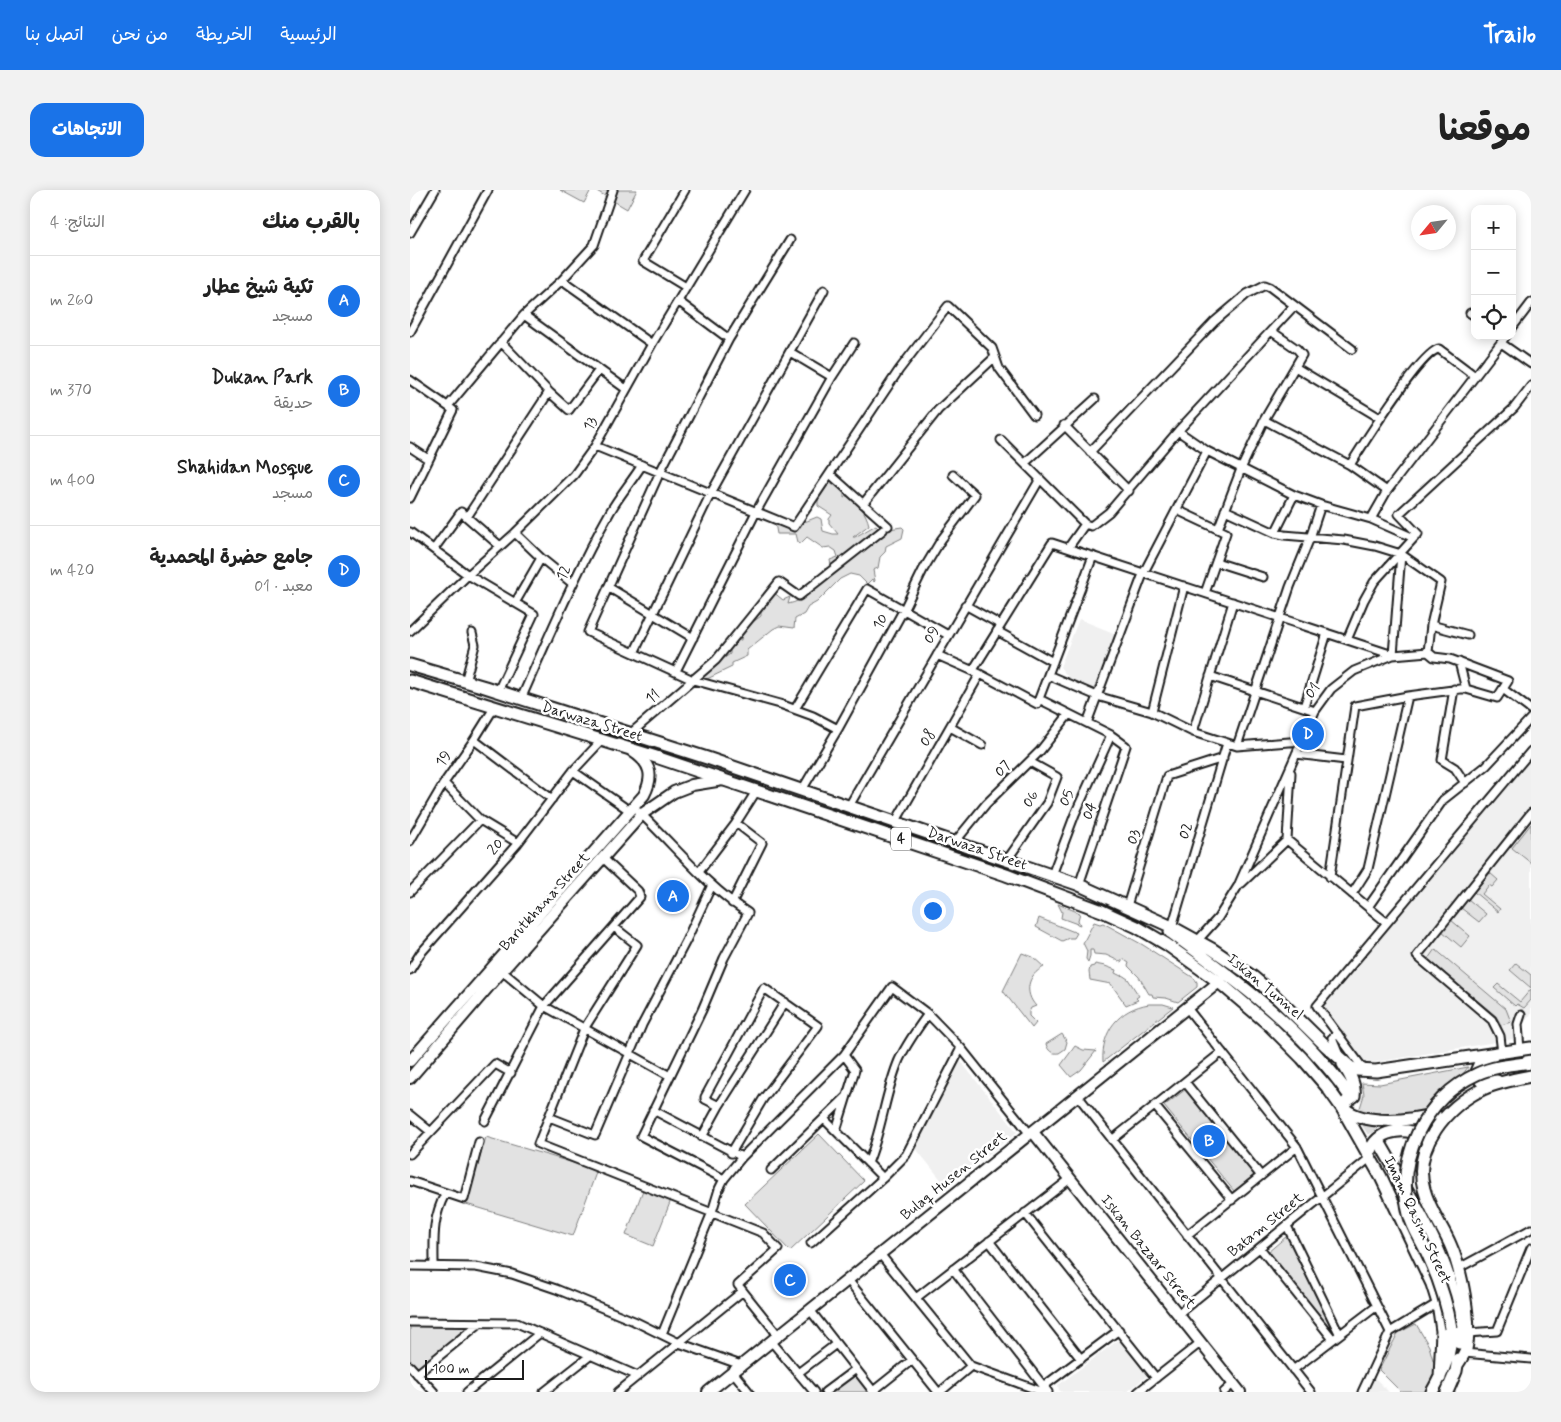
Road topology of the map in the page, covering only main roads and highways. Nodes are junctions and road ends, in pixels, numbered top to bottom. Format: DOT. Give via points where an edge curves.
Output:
graph roads {
  1 [pos="410,665"];
  2 [pos="411,683"];
  3 [pos="838,802"];
  4 [pos="833,816"];
  5 [pos="1149,917"];
  6 [pos="1526,1049"];
  7 [pos="1503,1053"];
  8 [pos="1339,1056"];
  9 [pos="1528,1062"];
  10 [pos="1531,1076"];
  11 [pos="1514,1080"];
  12 [pos="1326,1087"];
  13 [pos="1348,1095"];
  14 [pos="1336,1099"];
  15 [pos="1460,1104"];
  16 [pos="1429,1142"];
  17 [pos="1381,1146"];
  18 [pos="1371,1157"];
  19 [pos="1462,1352"];
  20 [pos="1440,1378"];
  21 [pos="1432,1392"];
  22 [pos="1448,1392"];
  1 -- 3 [label="main road, Darwaza Street / 4"];
  2 -- 4 [label="main road, Darwaza Street / 4" via="602,740"];
  3 -- 4 [label="main road"];
  3 -- 5 [label="main road, Darwaza Street / 4" via="1052,875"];
  4 -- 12 [label="main road, Darwaza Street / 4" via="1033,884 1102,911 1152,936 1249,1006 1285,1040"];
  5 -- 8 [label="main road" via="1198,940 1253,977 1332,1039"];
  5 -- 13 [label="main road, Iskan Tunnel" via="1270,1008 1320,1058"];
  6 -- 7 [label="main road"];
  7 -- 8 [label="main road" via="1361,1071 1350,1067"];
  7 -- 11 [label="main road" via="1483,1062 1475,1074 1484,1082"];
  8 -- 12 [label="main road" via="1353,1082 1354,1096 1343,1101"];
  9 -- 20 [label="main road, bridge" via="1479,1073 1450,1090 1425,1119 1410,1153 1406,1181 1409,1212 1438,1280 1451,1328 1450,1351"];
  10 -- 11 [label="main road"];
  11 -- 15 [label="main road" via="1483,1089"];
  12 -- 14 [label="main road, Darwaza Street / 4"];
  14 -- 15 [label="main road" via="1353,1115 1380,1120 1422,1118"];
  14 -- 18 [label="main road, Imam Qasim Street"];
  15 -- 16 [label="main road" via="1444,1119"];
  16 -- 18 [label="main road" via="1420,1134 1395,1132 1374,1143"];
  16 -- 19 [label="main road" via="1422,1173 1423,1189 1459,1268 1467,1332"];
  17 -- 19 [label="main road" via="1423,1220 1443,1264 1458,1315"];
  18 -- 20 [label="main road, Imam Qasim Street" via="1422,1261 1438,1303 1442,1336"];
  19 -- 22 [label="main road"];
  20 -- 21 [label="main road, Imam Qasim Street"];
}
